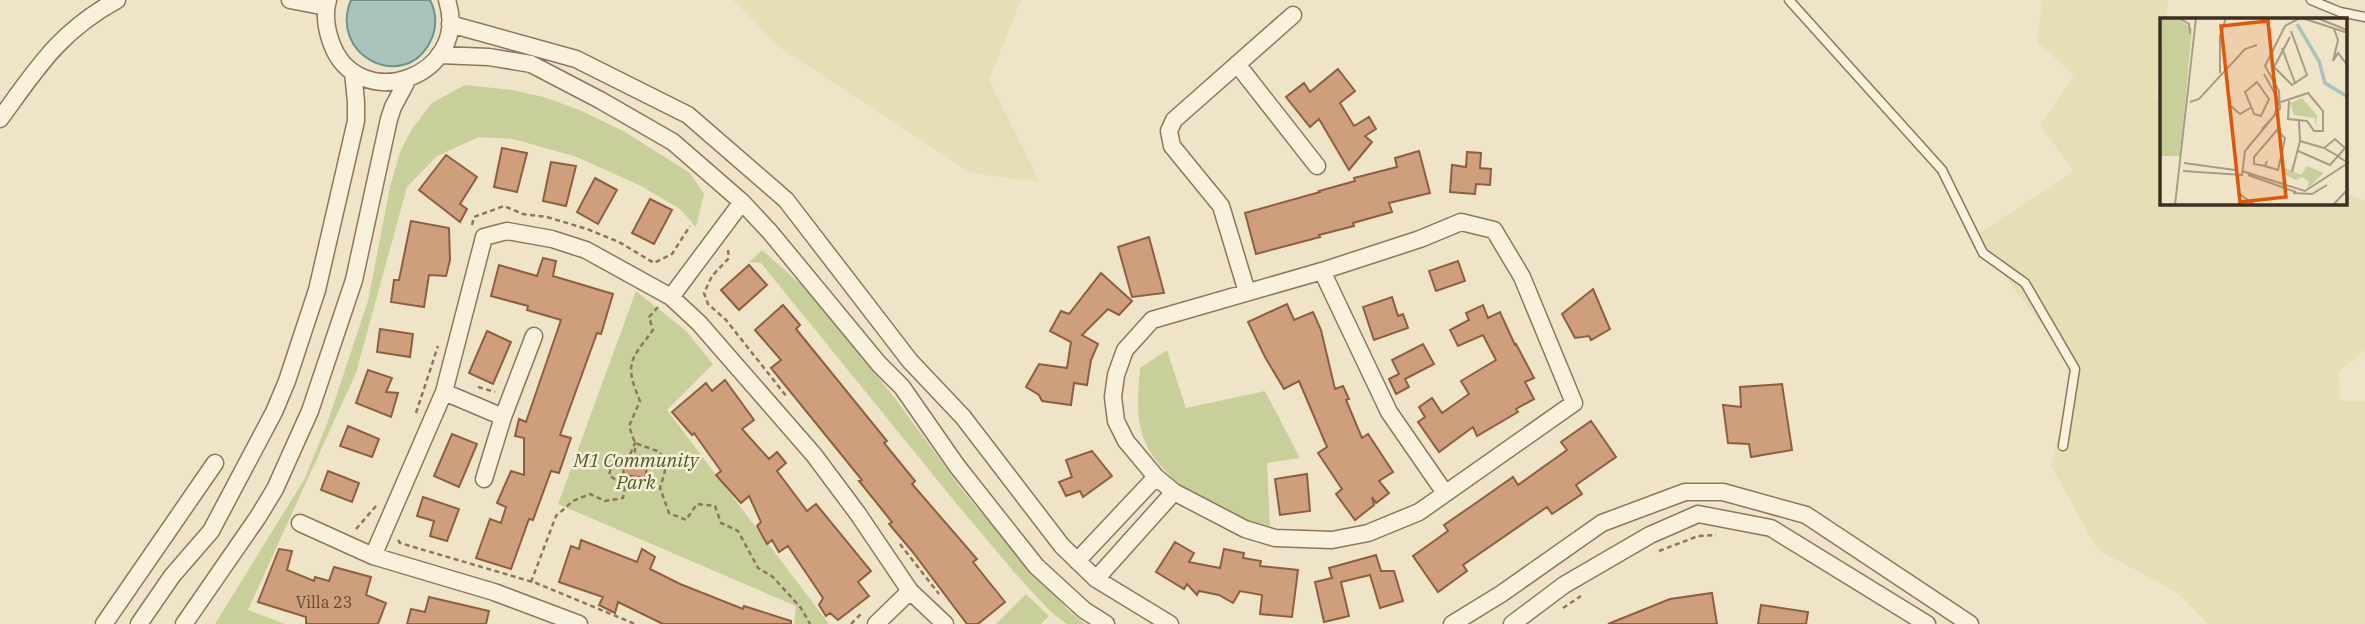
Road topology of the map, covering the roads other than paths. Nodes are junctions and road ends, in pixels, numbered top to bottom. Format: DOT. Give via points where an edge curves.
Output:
graph roads {
  1 [pos="117,0"];
  2 [pos="290,0"];
  3 [pos="447,0"];
  4 [pos="1789,0"];
  5 [pos="2311,0"];
  6 [pos="327,3"];
  7 [pos="1293,15"];
  8 [pos="2365,17"];
  9 [pos="450,24"];
  10 [pos="439,55"];
  11 [pos="1237,64"];
  12 [pos="353,72"];
  13 [pos="408,79"];
  14 [pos="0,118"];
  15 [pos="1317,166"];
  16 [pos="742,202"];
  17 [pos="1322,271"];
  18 [pos="1247,292"];
  19 [pos="667,300"];
  20 [pos="534,336"];
  21 [pos="910,361"];
  22 [pos="892,377"];
  23 [pos="444,392"];
  24 [pos="503,416"];
  25 [pos="2063,446"];
  26 [pos="215,463"];
  27 [pos="1156,477"];
  28 [pos="484,479"];
  29 [pos="1174,492"];
  30 [pos="1685,492"];
  31 [pos="1445,493"];
  32 [pos="1698,514"];
  33 [pos="300,523"];
  34 [pos="373,556"];
  35 [pos="1077,561"];
  36 [pos="1096,579"];
  37 [pos="910,591"];
  38 [pos="104,624"];
  39 [pos="139,624"];
  40 [pos="184,624"];
  41 [pos="579,624"];
  42 [pos="876,624"];
  43 [pos="945,624"];
  44 [pos="1105,624"];
  45 [pos="1170,624"];
  46 [pos="1452,624"];
  47 [pos="1512,624"];
  48 [pos="1927,624"];
  49 [pos="1970,624"];
  1 -- 14 [label="street" via="74,27 48,52"];
  2 -- 6 [label="street"];
  3 -- 9 [label="street"];
  4 -- 25 [label="lane" via="1942,170 1983,253 2025,283 2075,369"];
  5 -- 8 [label="lane"];
  6 -- 12 [label="street" via="326,27 335,53"];
  7 -- 11 [label="street"];
  9 -- 10 [label="street"];
  9 -- 21 [label="street" via="576,59 688,115 786,200"];
  10 -- 13 [label="street"];
  10 -- 16 [label="street" via="531,64 673,142"];
  11 -- 15 [label="street"];
  11 -- 18 [label="street" via="1174,120 1169,131 1172,146 1221,206"];
  12 -- 13 [label="street" via="389,83"];
  12 -- 39 [label="street" via="354,130 317,290 287,381 211,531"];
  13 -- 40 [label="street" via="389,119 354,280 310,411 258,517"];
  16 -- 19 [label="street"];
  16 -- 22 [label="street"];
  17 -- 18 [label="street"];
  17 -- 31 [label="street" via="1389,412"];
  17 -- 31 [label="street" via="1461,222 1494,230 1522,277 1574,403"];
  18 -- 27 [label="street" via="1152,320 1125,350 1113,397 1116,421"];
  19 -- 23 [label="street" via="586,250 507,231 484,237"];
  19 -- 37 [label="street" via="699,323 814,456"];
  20 -- 24 [label="street"];
  21 -- 22 [label="street"];
  21 -- 35 [label="street" via="962,417"];
  22 -- 44 [label="street" via="1036,566"];
  23 -- 24 [label="street"];
  23 -- 34 [label="street"];
  24 -- 28 [label="street"];
  26 -- 38 [label="street"];
  27 -- 29 [label="street"];
  27 -- 35 [label="street"];
  29 -- 31 [label="street" via="1245,529 1275,538 1332,540 1393,524"];
  29 -- 36 [label="street"];
  30 -- 32 [label="street"];
  30 -- 46 [label="street" via="1602,523"];
  30 -- 49 [label="street" via="1723,492 1806,515"];
  32 -- 47 [label="street" via="1564,585"];
  32 -- 48 [label="street" via="1771,528"];
  33 -- 34 [label="street"];
  34 -- 41 [label="street" via="494,592"];
  35 -- 36 [label="street"];
  36 -- 45 [label="street"];
  37 -- 42 [label="street"];
  37 -- 43 [label="street"];
}
